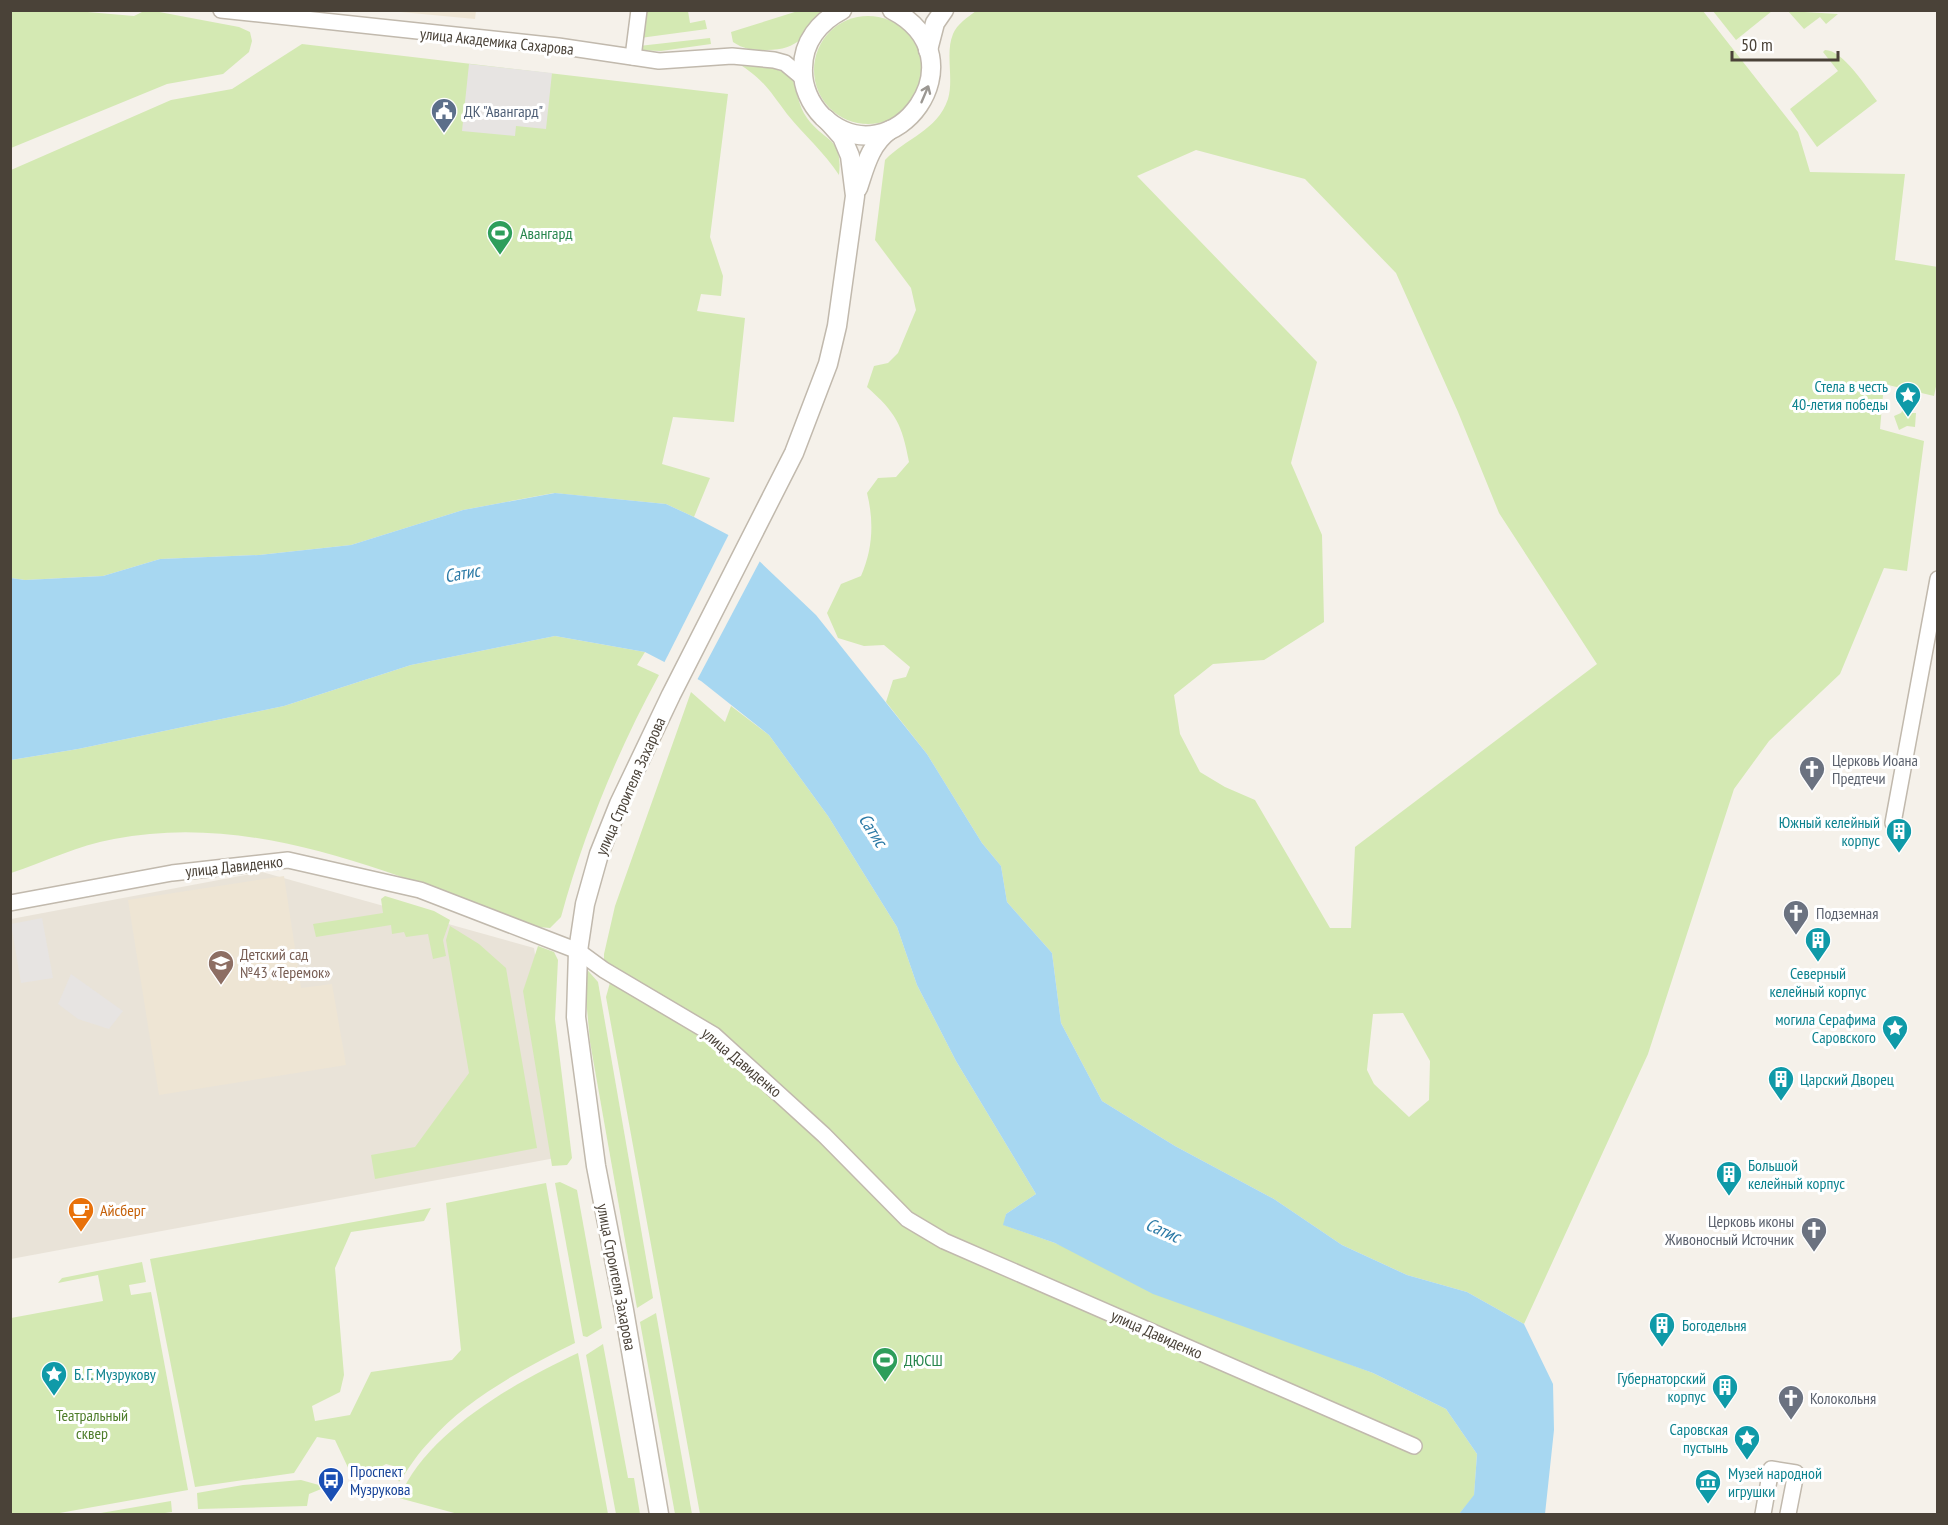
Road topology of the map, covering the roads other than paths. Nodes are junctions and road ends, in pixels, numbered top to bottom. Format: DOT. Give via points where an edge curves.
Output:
graph roads {
  1 [pos="221,10"];
  2 [pos="639,10"];
  3 [pos="842,10"];
  4 [pos="892,10"];
  5 [pos="944,10"];
  6 [pos="263,13"];
  7 [pos="811,37"];
  8 [pos="928,50"];
  9 [pos="633,57"];
  10 [pos="774,60"];
  11 [pos="803,78"];
  12 [pos="826,120"];
  13 [pos="896,128"];
  14 [pos="855,196"];
  15 [pos="1938,579"];
  16 [pos="1893,823"];
  17 [pos="10,903"];
  18 [pos="578,951"];
  19 [pos="1414,1446"];
  20 [pos="659,1515"];
  21 [pos="1763,1515"];
  22 [pos="1788,1515"];
  1 -- 6 [label="street, улица Академика Сахарова"];
  2 -- 9 [label="street"];
  3 -- 7 [label="street" via="820,25"];
  4 -- 8 [label="street" via="913,25"];
  5 -- 8 [label="street" via="935,23"];
  6 -- 9 [label="street, улица Академика Сахарова"];
  7 -- 10 [label="street" via="796,52"];
  7 -- 11 [label="street" via="804,57"];
  13 -- 8 [label="street, one-way" via="916,111 928,89"];
  9 -- 10 [label="street, улица Академика Сахарова" via="659,61 732,56"];
  10 -- 11 [label="street, улица Академика Сахарова" via="785,63"];
  11 -- 12 [label="street" via="808,97"];
  12 -- 13 [label="street" via="860,134"];
  12 -- 14 [label="street, улица Строителя Захарова" via="842,136 850,156"];
  13 -- 14 [label="street, улица Строителя Захарова" via="876,144"];
  14 -- 18 [label="street, улица Строителя Захарова" via="828,364 794,453 619,804 585,904"];
  15 -- 16 [label="street"];
  17 -- 18 [label="street, улица Давиденко" via="172,873 288,860 420,890"];
  18 -- 19 [label="street, улица Давиденко" via="714,1035 824,1135 907,1219 944,1241"];
  18 -- 20 [label="street, улица Строителя Захарова" via="576,1017 596,1166"];
  21 -- 22 [label="street" via="1771,1469 1796,1473"];
}
